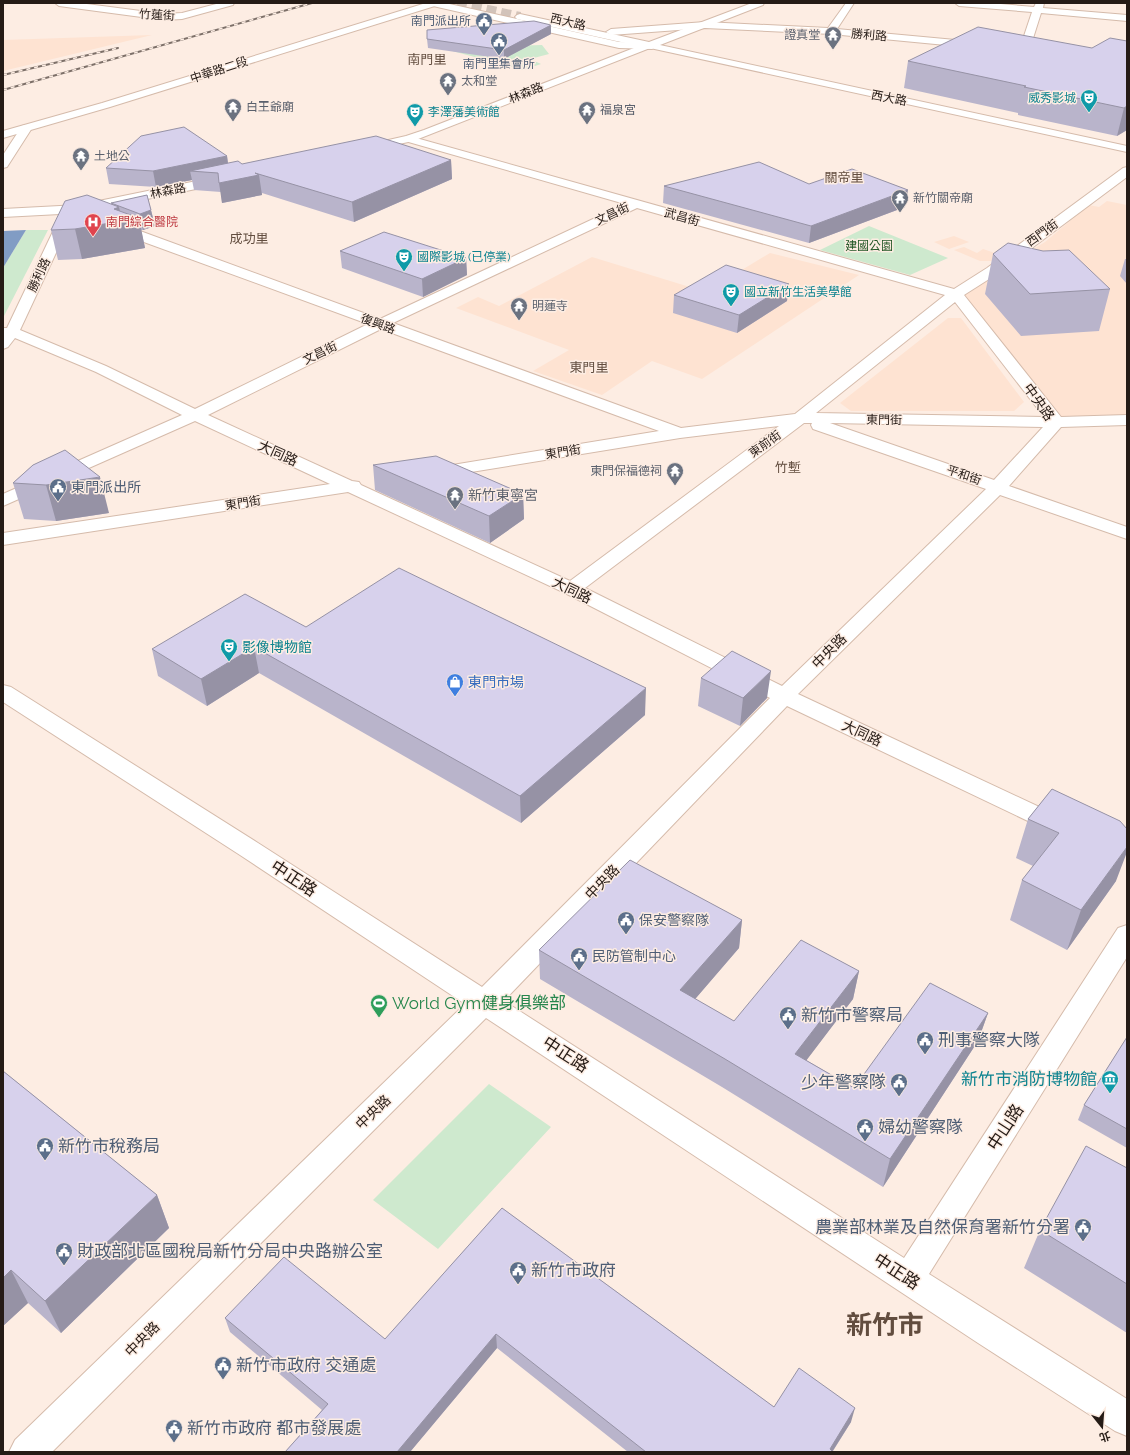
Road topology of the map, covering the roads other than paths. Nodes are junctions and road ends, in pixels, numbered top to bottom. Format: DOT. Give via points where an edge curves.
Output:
graph roads {
  1 [pos="59,3"];
  2 [pos="230,3"];
  3 [pos="434,3"];
  4 [pos="760,3"];
  5 [pos="850,3"];
  6 [pos="959,3"];
  7 [pos="1039,7"];
  8 [pos="512,10"];
  9 [pos="520,17"];
  10 [pos="1127,18"];
  11 [pos="705,25"];
  12 [pos="831,31"];
  13 [pos="611,32"];
  14 [pos="652,46"];
  15 [pos="990,47"];
  16 [pos="1025,51"];
  17 [pos="26,128"];
  18 [pos="3,135"];
  19 [pos="409,139"];
  20 [pos="1127,149"];
  21 [pos="352,151"];
  22 [pos="3,164"];
  23 [pos="1127,171"];
  24 [pos="230,178"];
  25 [pos="635,204"];
  26 [pos="79,208"];
  27 [pos="3,213"];
  28 [pos="92,216"];
  29 [pos="105,223"];
  30 [pos="956,294"];
  31 [pos="380,324"];
  32 [pos="6,336"];
  33 [pos="195,415"];
  34 [pos="800,418"];
  35 [pos="1127,420"];
  36 [pos="1056,422"];
  37 [pos="680,433"];
  38 [pos="422,475"];
  39 [pos="375,482"];
  40 [pos="352,486"];
  41 [pos="998,487"];
  42 [pos="3,501"];
  43 [pos="1127,533"];
  44 [pos="3,539"];
  45 [pos="572,589"];
  46 [pos="3,692"];
  47 [pos="784,696"];
  48 [pos="1077,834"];
  49 [pos="1127,935"];
  50 [pos="485,1002"];
  51 [pos="909,1278"];
  52 [pos="1127,1419"];
  53 [pos="27,1452"];
  1 -- 2 [label="street, 竹蓮街" via="164,17 182,16"];
  3 -- 14 [label="street, 西大路" via="619,45"];
  3 -- 17 [label="street, 中華路二段"];
  4 -- 11 [label="street, 林森路"];
  5 -- 12 [label="street"];
  6 -- 7 [label="street"];
  7 -- 10 [label="street"];
  7 -- 16 [label="street"];
  8 -- 13 [label="street, 西大路"];
  9 -- 14 [label="street, 西大路"];
  11 -- 12 [label="street, 勝利路"];
  11 -- 13 [label="street, 勝利路"];
  11 -- 14 [label="street, 林森路"];
  12 -- 15 [label="street, 勝利路"];
  13 -- 14 [label="street, 西大路" via="636,38"];
  14 -- 19 [label="street, 林森路"];
  14 -- 20 [label="street, 西大路"];
  17 -- 18 [label="street, 中華路二段"];
  17 -- 22 [label="street"];
  19 -- 21 [label="street, 林森路"];
  19 -- 25 [label="street, 武昌街"];
  23 -- 30 [label="street, 西門街" via="992,271"];
  24 -- 26 [label="street, 林森路"];
  25 -- 30 [label="street, 武昌街"];
  25 -- 31 [label="street, 文昌街"];
  26 -- 27 [label="street, 林森路"];
  26 -- 28 [label="street"];
  26 -- 32 [label="street, 勝利路" via="63,223"];
  29 -- 31 [label="street, 復興路"];
  30 -- 34 [label="street, 東前街"];
  30 -- 36 [label="street, 中央路"];
  31 -- 33 [label="street, 文昌街"];
  31 -- 37 [label="street, 復興路"];
  32 -- 33 [label="street, 大同路" via="101,369"];
  33 -- 40 [label="street, 大同路"];
  33 -- 42 [label="street, 文昌街"];
  34 -- 36 [label="street, 東門街"];
  34 -- 37 [label="street, 東門街"];
  34 -- 41 [label="street, 平和街"];
  34 -- 45 [label="street, 東前街"];
  35 -- 36 [label="street, 東門街"];
  36 -- 41 [label="street, 中央路"];
  37 -- 38 [label="street, 東門街"];
  39 -- 40 [label="street, 東門街"];
  40 -- 44 [label="street, 東門街"];
  40 -- 45 [label="street, 大同路"];
  41 -- 43 [label="street, 平和街"];
  41 -- 47 [label="street, 中央路"];
  45 -- 47 [label="street, 大同路"];
  46 -- 50 [label="street, 中正路"];
  47 -- 48 [label="street, 大同路"];
  47 -- 50 [label="street, 中央路"];
  49 -- 51 [label="street, 中山路"];
  50 -- 51 [label="street, 中正路"];
  50 -- 53 [label="street, 中央路"];
  51 -- 52 [label="street, 中正路"];
}
